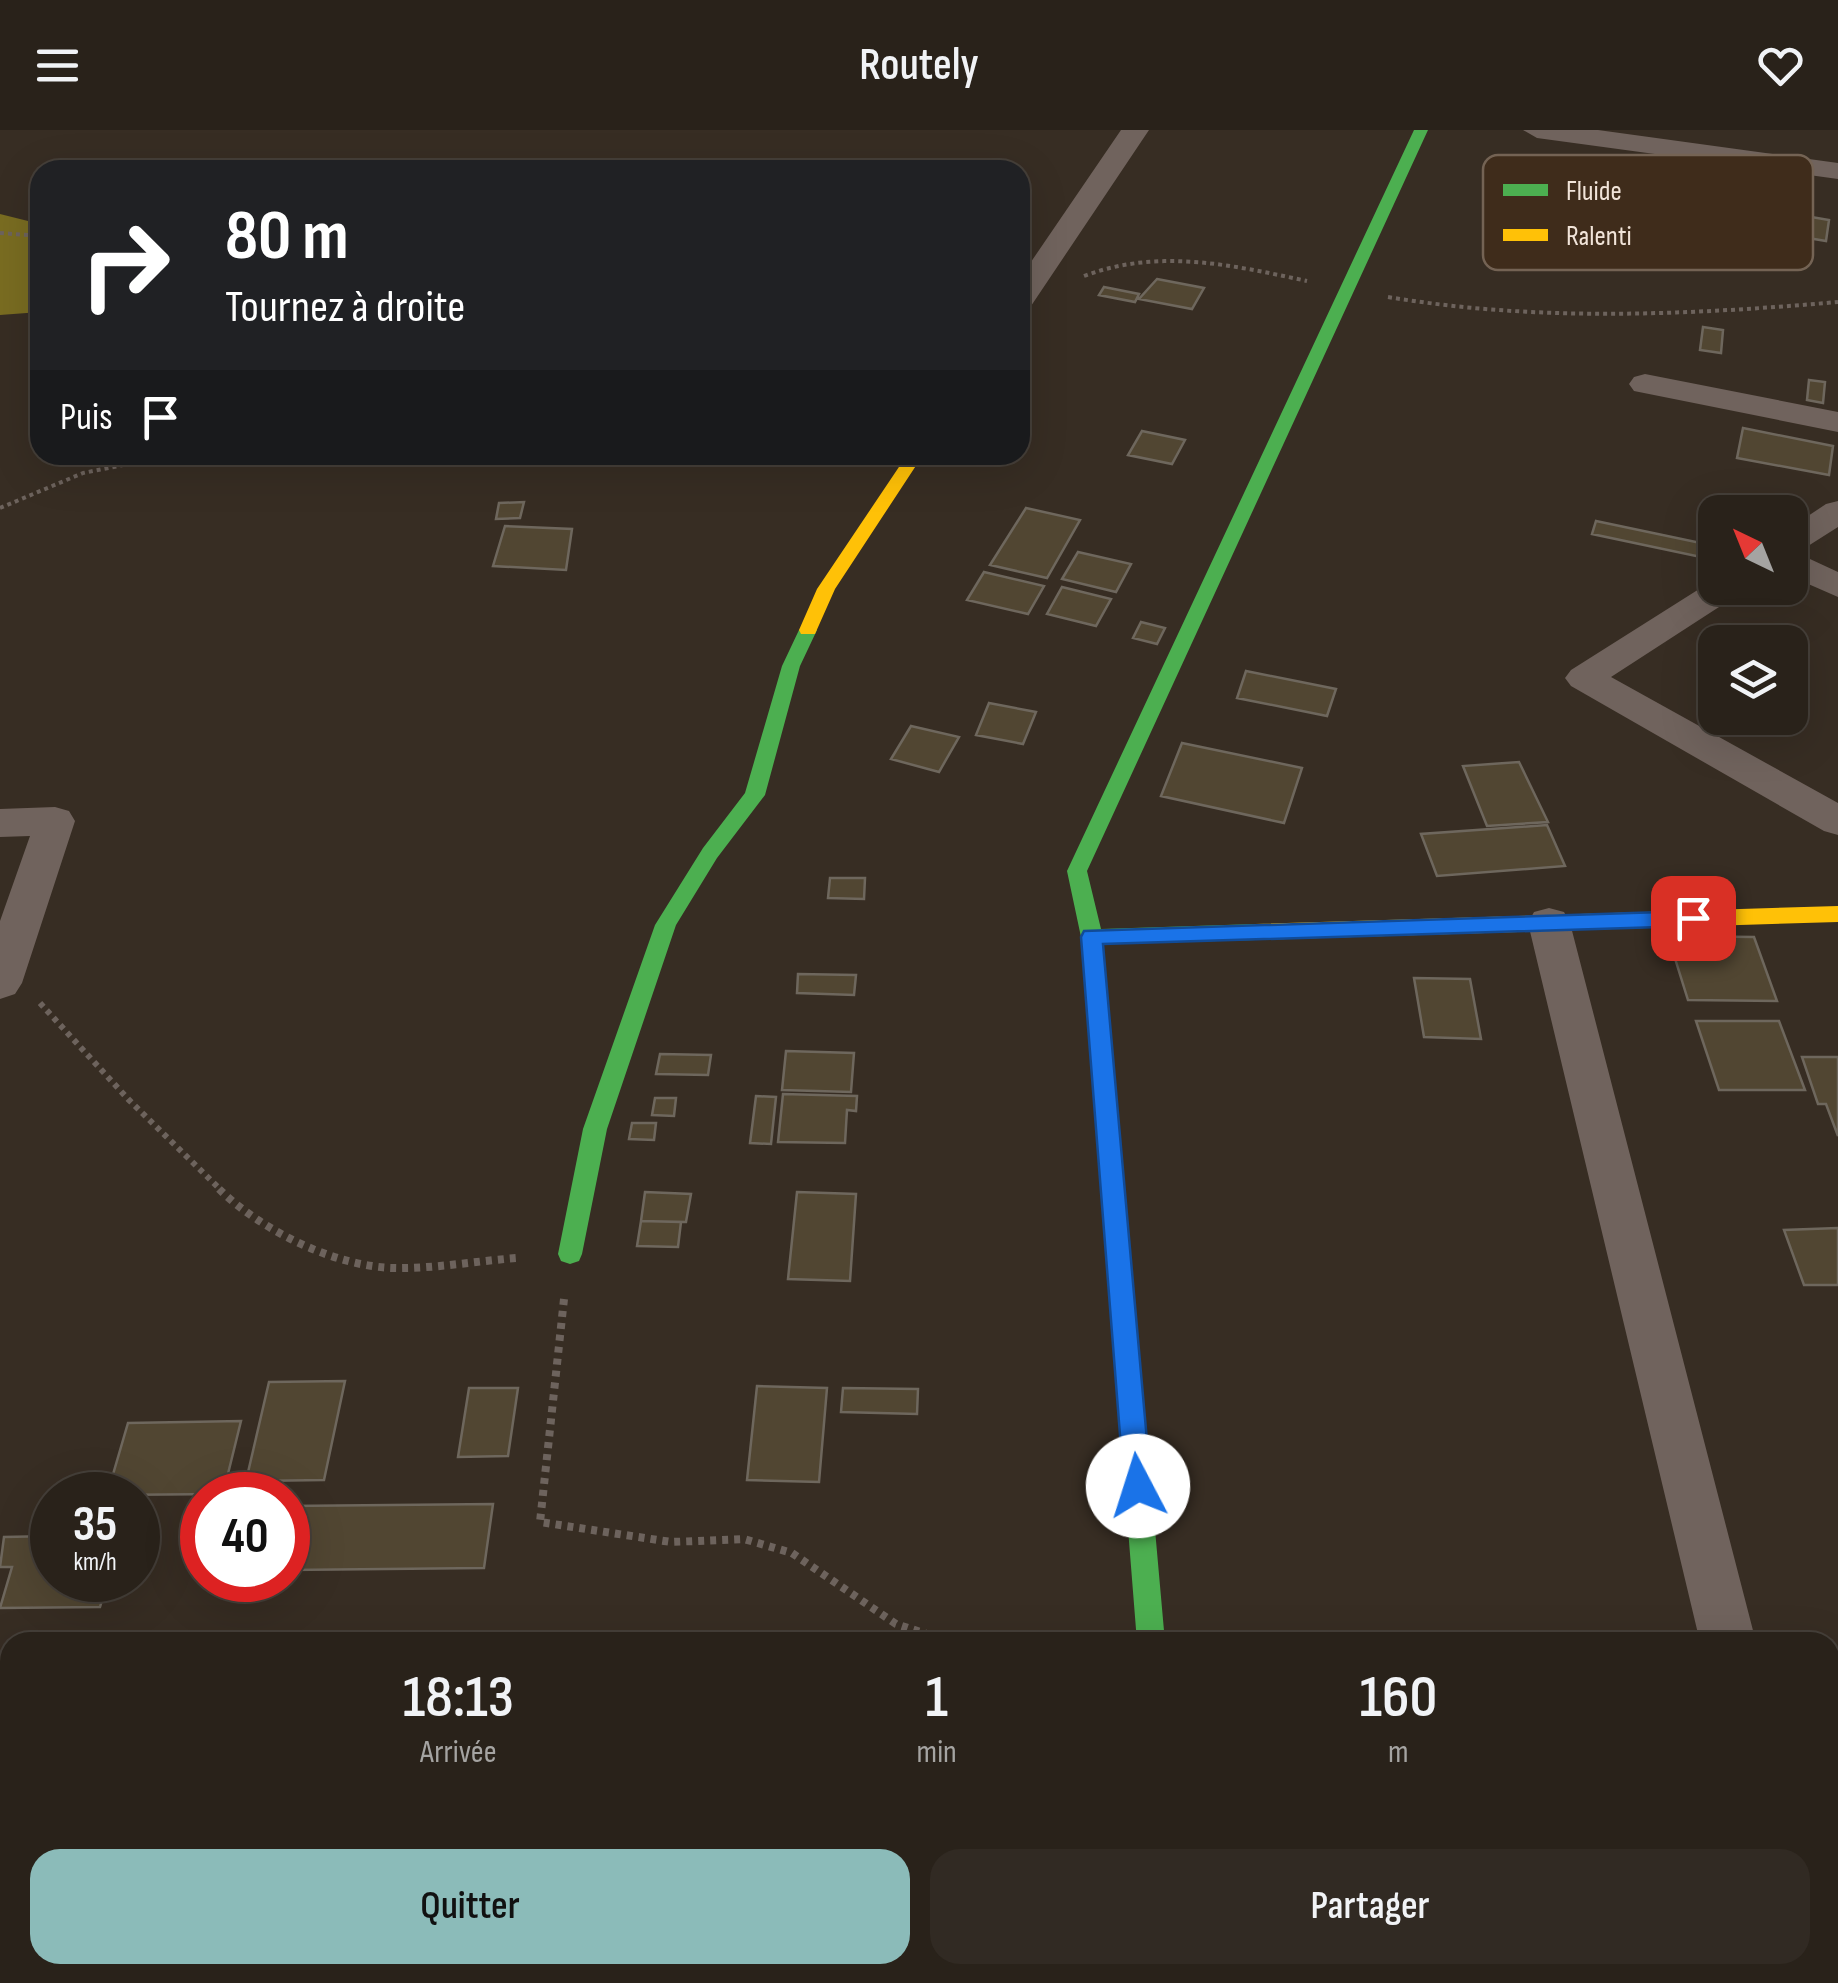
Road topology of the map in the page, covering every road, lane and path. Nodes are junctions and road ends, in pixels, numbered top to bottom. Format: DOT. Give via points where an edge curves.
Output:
graph roads {
  1 [pos="1135,130"];
  2 [pos="1421,130"];
  3 [pos="1537,130"];
  4 [pos="1721,155"];
  5 [pos="1813,168"];
  6 [pos="1838,171"];
  7 [pos="0,233"];
  8 [pos="30,235"];
  9 [pos="1069,284"];
  10 [pos="1030,285"];
  11 [pos="1347,289"];
  12 [pos="1838,302"];
  13 [pos="1644,384"];
  14 [pos="1838,422"];
  15 [pos="126,465"];
  16 [pos="909,465"];
  17 [pos="0,508"];
  18 [pos="1838,511"];
  19 [pos="1808,532"];
  20 [pos="1808,571"];
  21 [pos="1838,586"];
  22 [pos="1698,604"];
  23 [pos="1838,820"];
  24 [pos="0,824"];
  25 [pos="1838,914"];
  26 [pos="1548,923"];
  27 [pos="1092,937"];
  28 [pos="3,974"];
  29 [pos="570,1254"];
  30 [pos="920,1632"];
  31 [pos="1150,1632"];
  32 [pos="1725,1632"];
  1 -- 10 [label="street"];
  2 -- 11 [label="street"];
  3 -- 4 [label="street"];
  5 -- 6 [label="street"];
  7 -- 8 [label="path"];
  9 -- 11 [label="path" via="1101,268 1198,259"];
  11 -- 12 [label="path" via="1447,309 1661,318"];
  11 -- 27 [label="street" via="1077,871"];
  13 -- 14 [label="street"];
  15 -- 17 [label="path" via="83,474"];
  16 -- 29 [label="street" via="826,589 791,666 755,794 666,925 594,1129"];
  18 -- 19 [label="street"];
  20 -- 21 [label="street"];
  22 -- 23 [label="street" via="1584,678"];
  24 -- 28 [label="street" via="56,820"];
  25 -- 26 [label="street"];
  26 -- 27 [label="street"];
  26 -- 32 [label="street"];
  27 -- 31 [label="street"];
  28 -- 29 [label="path" via="240,1209 305,1248 390,1268"];
  29 -- 30 [label="path" via="540,1522 670,1542 744,1540 776,1548 896,1624"];
}
